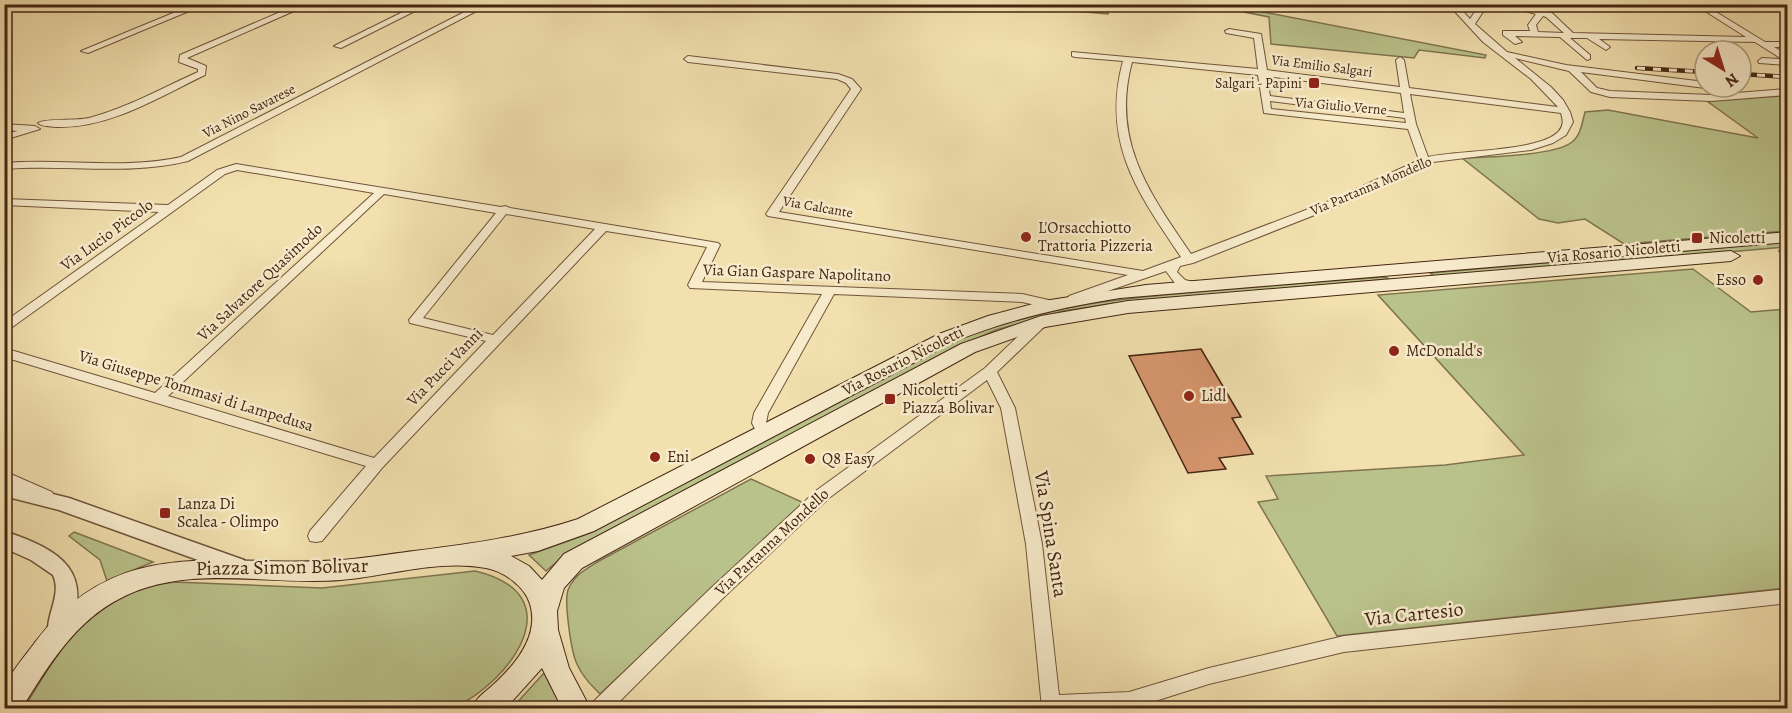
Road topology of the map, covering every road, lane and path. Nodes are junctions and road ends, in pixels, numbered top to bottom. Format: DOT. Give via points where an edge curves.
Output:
graph roads {
  1 [pos="204,4"];
  2 [pos="307,4"];
  3 [pos="426,4"];
  4 [pos="487,4"];
  5 [pos="891,4"];
  6 [pos="1451,4"];
  7 [pos="1484,4"];
  8 [pos="1502,4"];
  9 [pos="1697,4"];
  10 [pos="1733,4"];
  11 [pos="901,6"];
  12 [pos="1788,6"];
  13 [pos="1541,13"];
  14 [pos="1471,24"];
  15 [pos="1229,31"];
  16 [pos="1535,34"];
  17 [pos="1550,35"];
  18 [pos="1567,36"];
  19 [pos="1589,36"];
  20 [pos="1518,42"];
  21 [pos="1759,42"];
  22 [pos="1788,45"];
  23 [pos="338,46"];
  24 [pos="1606,47"];
  25 [pos="1561,48"];
  26 [pos="85,51"];
  27 [pos="1075,54"];
  28 [pos="1510,57"];
  29 [pos="1587,57"];
  30 [pos="688,59"];
  31 [pos="1128,59"];
  32 [pos="1400,60"];
  33 [pos="1762,61"];
  34 [pos="1788,61"];
  35 [pos="1571,68"];
  36 [pos="1260,72"];
  37 [pos="1693,83"];
  38 [pos="1753,88"];
  39 [pos="1405,90"];
  40 [pos="1788,90"];
  41 [pos="1265,98"];
  42 [pos="1565,111"];
  43 [pos="1410,121"];
  44 [pos="39,126"];
  45 [pos="4,127"];
  46 [pos="4,137"];
  47 [pos="1425,162"];
  48 [pos="4,165"];
  49 [pos="228,168"];
  50 [pos="383,190"];
  51 [pos="4,202"];
  52 [pos="172,209"];
  53 [pos="505,209"];
  54 [pos="604,226"];
  55 [pos="1787,248"];
  56 [pos="1189,260"];
  57 [pos="1174,265"];
  58 [pos="1144,275"];
  59 [pos="1382,278"];
  60 [pos="1194,286"];
  61 [pos="829,292"];
  62 [pos="1073,299"];
  63 [pos="1045,313"];
  64 [pos="4,329"];
  65 [pos="497,339"];
  66 [pos="4,352"];
  67 [pos="990,371"];
  68 [pos="158,398"];
  69 [pos="764,433"];
  70 [pos="377,464"];
  71 [pos="4,477"];
  72 [pos="4,489"];
  73 [pos="62,503"];
  74 [pos="316,536"];
  75 [pos="5,539"];
  76 [pos="458,557"];
  77 [pos="241,567"];
  78 [pos="1788,596"];
  79 [pos="544,621"];
  80 [pos="58,631"];
  81 [pos="1051,706"];
  82 [pos="8,708"];
  83 [pos="486,708"];
  84 [pos="576,708"];
  85 [pos="600,708"];
  1 -- 26 [label="street"];
  2 -- 44 [label="street" via="183,57 182,60 203,68 202,73 98,120"];
  3 -- 23 [label="street"];
  4 -- 48 [label="street, Via Nino Savarese" via="184,159 150,166 34,162"];
  5 -- 11 [label="street"];
  6 -- 14 [label="street"];
  7 -- 14 [label="street"];
  8 -- 13 [label="street"];
  9 -- 21 [label="street"];
  10 -- 12 [label="street"];
  13 -- 16 [label="street" via="1532,25"];
  13 -- 18 [label="street" via="1549,15"];
  14 -- 28 [label="street"];
  15 -- 36 [label="street" via="1258,36"];
  16 -- 17 [label="street"];
  16 -- 20 [label="street" via="1506,33"];
  17 -- 18 [label="street"];
  17 -- 25 [label="street"];
  18 -- 19 [label="street"];
  18 -- 29 [label="street"];
  19 -- 21 [label="street"];
  19 -- 24 [label="street"];
  21 -- 22 [label="street"];
  21 -- 34 [label="street"];
  27 -- 31 [label="street, Via Emilio Salgari"];
  28 -- 35 [label="street"];
  28 -- 42 [label="street" via="1548,90"];
  30 -- 58 [label="street, Via Calcante" via="838,77 856,89 772,214"];
  31 -- 36 [label="street, Via Emilio Salgari"];
  31 -- 56 [label="street" via="1119,93 1129,159 1146,194"];
  32 -- 39 [label="street"];
  33 -- 34 [label="street"];
  35 -- 37 [label="street"];
  35 -- 40 [label="street" via="1594,90 1610,94 1702,98"];
  36 -- 39 [label="street, Via Emilio Salgari"];
  36 -- 41 [label="street"];
  38 -- 40 [label="street"];
  39 -- 42 [label="street, Via Emilio Salgari"];
  39 -- 43 [label="street"];
  41 -- 43 [label="street"];
  41 -- 43 [label="street, Via Giulio Verne" via="1268,111"];
  42 -- 47 [label="street, Via Partanna Mondello" via="1566,129 1550,143 1451,155"];
  43 -- 47 [label="street"];
  44 -- 45 [label="street"];
  44 -- 46 [label="street"];
  47 -- 56 [label="street, Via Partanna Mondello" via="1328,206"];
  49 -- 50 [label="street, Via Gian Gaspare Napolitano"];
  49 -- 52 [label="street, Via Lucio Piccolo"];
  50 -- 53 [label="street, Via Gian Gaspare Napolitano"];
  50 -- 68 [label="street, Via Salvatore Quasimodo"];
  51 -- 52 [label="street"];
  52 -- 64 [label="street, Via Lucio Piccolo"];
  53 -- 54 [label="street, Via Gian Gaspare Napolitano"];
  53 -- 65 [label="street" via="415,320"];
  54 -- 61 [label="street, Via Gian Gaspare Napolitano" via="714,245 694,285"];
  54 -- 65 [label="street, Via Pucci Vanni"];
  55 -- 59 [label="main road, Via Rosario Nicoletti"];
  56 -- 57 [label="street, Via Partanna Mondello"];
  57 -- 58 [label="street, Via Partanna Mondello"];
  57 -- 60 [label="street" via="1170,272 1174,278"];
  58 -- 62 [label="street, Via Partanna Mondello"];
  59 -- 60 [label="main road, Via Rosario Nicoletti"];
  59 -- 63 [label="main road, Via Rosario Nicoletti" via="1104,310"];
  60 -- 62 [label="main road, Via Rosario Nicoletti"];
  61 -- 63 [label="street, Via Gian Gaspare Napolitano" via="1022,298"];
  61 -- 69 [label="street" via="761,413 759,423"];
  62 -- 63 [label="main road, Via Rosario Nicoletti"];
  63 -- 67 [label="street, Via Partanna Mondello"];
  63 -- 69 [label="main road, Via Rosario Nicoletti" via="1001,316 946,338"];
  63 -- 79 [label="main road, Via Rosario Nicoletti" via="942,361 573,561 553,583"];
  65 -- 70 [label="street, Via Pucci Vanni"];
  66 -- 68 [label="street, Via Giuseppe Tommasi di Lampedusa"];
  67 -- 81 [label="street, Via Spina Santa" via="1008,408 1034,544"];
  67 -- 85 [label="street, Via Partanna Mondello" via="823,494"];
  68 -- 70 [label="street, Via Giuseppe Tommasi di Lampedusa"];
  69 -- 76 [label="main road, Via Rosario Nicoletti" via="578,528 517,547"];
  70 -- 74 [label="street, Via Pucci Vanni"];
  71 -- 73 [label="street"];
  72 -- 73 [label="street"];
  73 -- 77 [label="street" via="212,560"];
  75 -- 80 [label="street" via="48,557 66,578 67,603"];
  76 -- 77 [label="main road, Piazza Simon Bolivar" via="335,570"];
  76 -- 79 [label="main road, Piazza Simon Bolivar" via="484,558 522,574 539,592"];
  77 -- 80 [label="main road, Piazza Simon Bolivar" via="197,567 150,574 93,601"];
  78 -- 81 [label="street, Via Cartesio" via="1344,644 1209,676 1129,701"];
  79 -- 83 [label="main road" via="518,679"];
  79 -- 84 [label="main road, Piazza Simon Bolivar" via="556,671"];
  80 -- 82 [label="main road, Piazza Simon Bolivar"];
}
